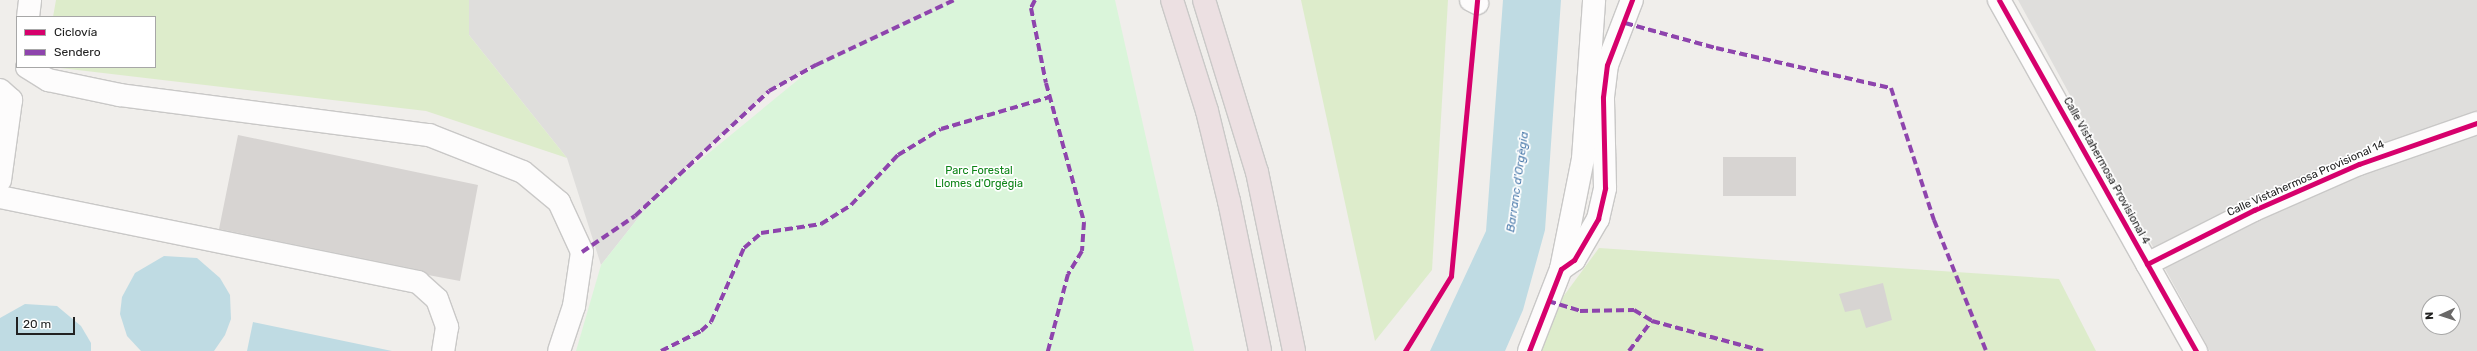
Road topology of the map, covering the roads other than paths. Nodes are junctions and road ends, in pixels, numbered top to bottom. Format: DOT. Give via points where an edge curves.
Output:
graph roads {
  1 [pos="30,0"];
  2 [pos="1172,0"];
  3 [pos="1204,0"];
  4 [pos="1594,0"];
  5 [pos="1632,0"];
  6 [pos="1999,0"];
  7 [pos="28,16"];
  8 [pos="29,68"];
  9 [pos="0,90"];
  10 [pos="2477,123"];
  11 [pos="0,180"];
  12 [pos="0,197"];
  13 [pos="2147,264"];
  14 [pos="1561,269"];
  15 [pos="442,351"];
  16 [pos="559,351"];
  17 [pos="1260,351"];
  18 [pos="1294,351"];
  19 [pos="1529,351"];
  20 [pos="2196,351"];
  1 -- 7 [label="street"];
  2 -- 17 [label="highway" via="1209,118"];
  3 -- 18 [label="highway" via="1257,172"];
  4 -- 14 [label="street" via="1583,159"];
  5 -- 14 [label="street" via="1607,65 1603,97 1605,188 1598,219 1574,260"];
  6 -- 13 [label="street, Calle Vistahermosa Provisional 4"];
  8 -- 16 [label="street" via="48,80 120,96 429,135 523,172 559,202 582,252 574,306"];
  9 -- 11 [label="street" via="11,100"];
  10 -- 13 [label="street, Calle Vistahermosa Provisional 14" via="2352,167 2254,210"];
  12 -- 15 [label="street" via="418,282 437,299 447,327"];
  13 -- 20 [label="street, Calle Vistahermosa Provisional 4"];
  14 -- 19 [label="street"];
}
